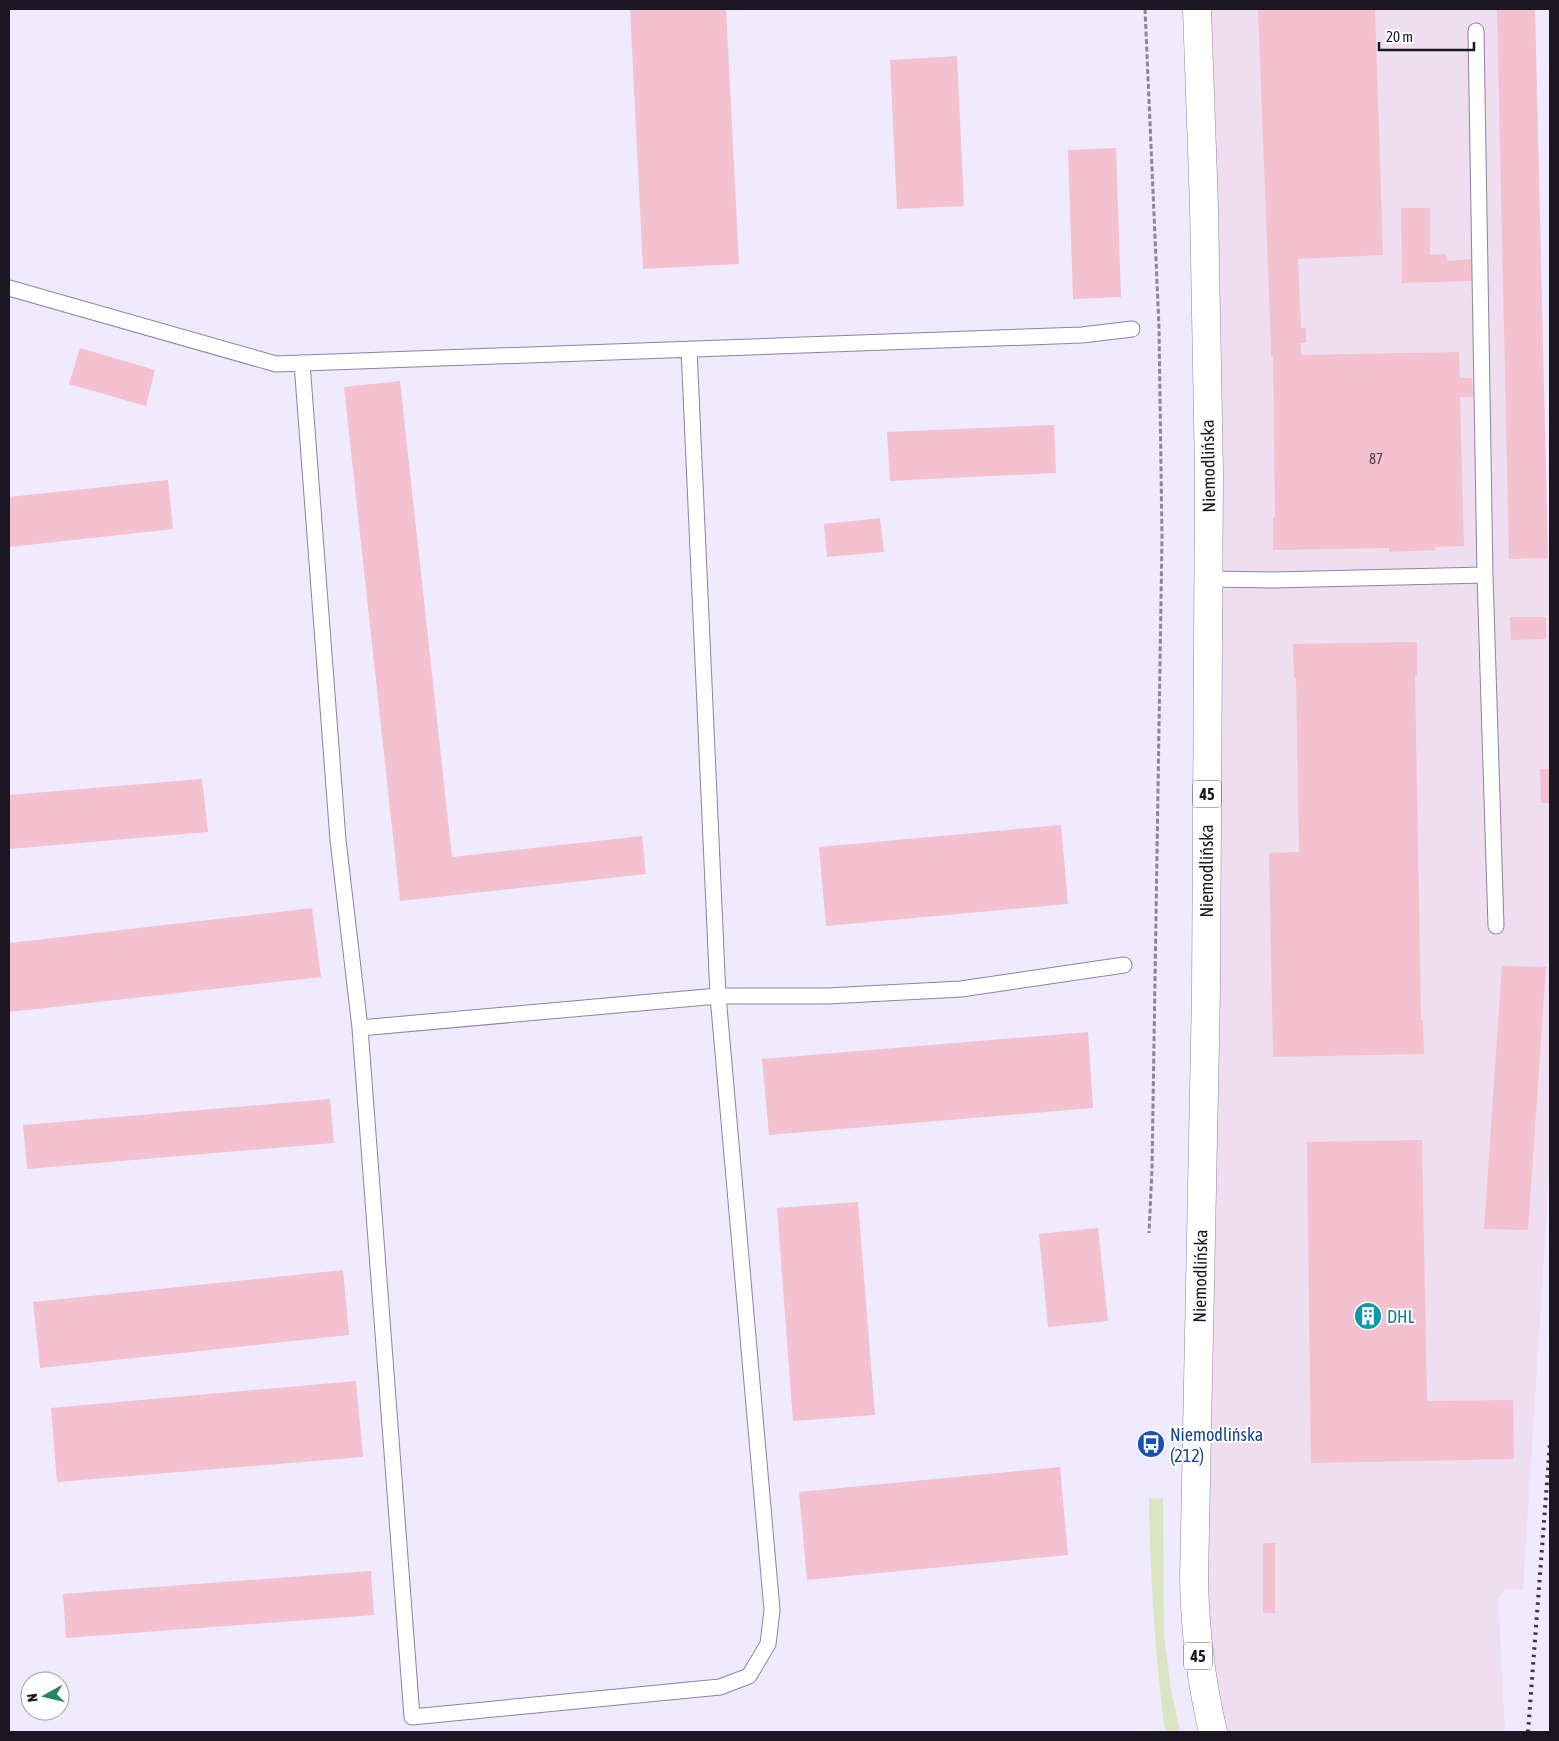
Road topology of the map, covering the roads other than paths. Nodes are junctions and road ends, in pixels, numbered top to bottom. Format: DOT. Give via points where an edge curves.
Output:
graph roads {
  1 [pos="1197,9"];
  2 [pos="1476,31"];
  3 [pos="9,288"];
  4 [pos="1132,329"];
  5 [pos="689,349"];
  6 [pos="302,363"];
  7 [pos="1484,575"];
  8 [pos="1209,579"];
  9 [pos="1496,926"];
  10 [pos="1124,965"];
  11 [pos="718,996"];
  12 [pos="360,1028"];
  13 [pos="1213,1732"];
  1 -- 8 [label="main road, Niemodlińska / 45" via="1204,206"];
  2 -- 7 [label="lane"];
  3 -- 6 [label="lane" via="276,364"];
  4 -- 5 [label="lane" via="1082,336"];
  5 -- 6 [label="lane"];
  5 -- 11 [label="lane"];
  6 -- 12 [label="lane" via="338,840"];
  7 -- 8 [label="lane"];
  7 -- 9 [label="lane"];
  8 -- 13 [label="main road, Niemodlińska / 45" via="1206,993 1194,1579 1197,1647"];
  10 -- 11 [label="lane" via="961,989 828,996"];
  11 -- 12 [label="lane"];
  11 -- 12 [label="lane" via="772,1610 768,1644 749,1676 720,1687 412,1716"];
}
